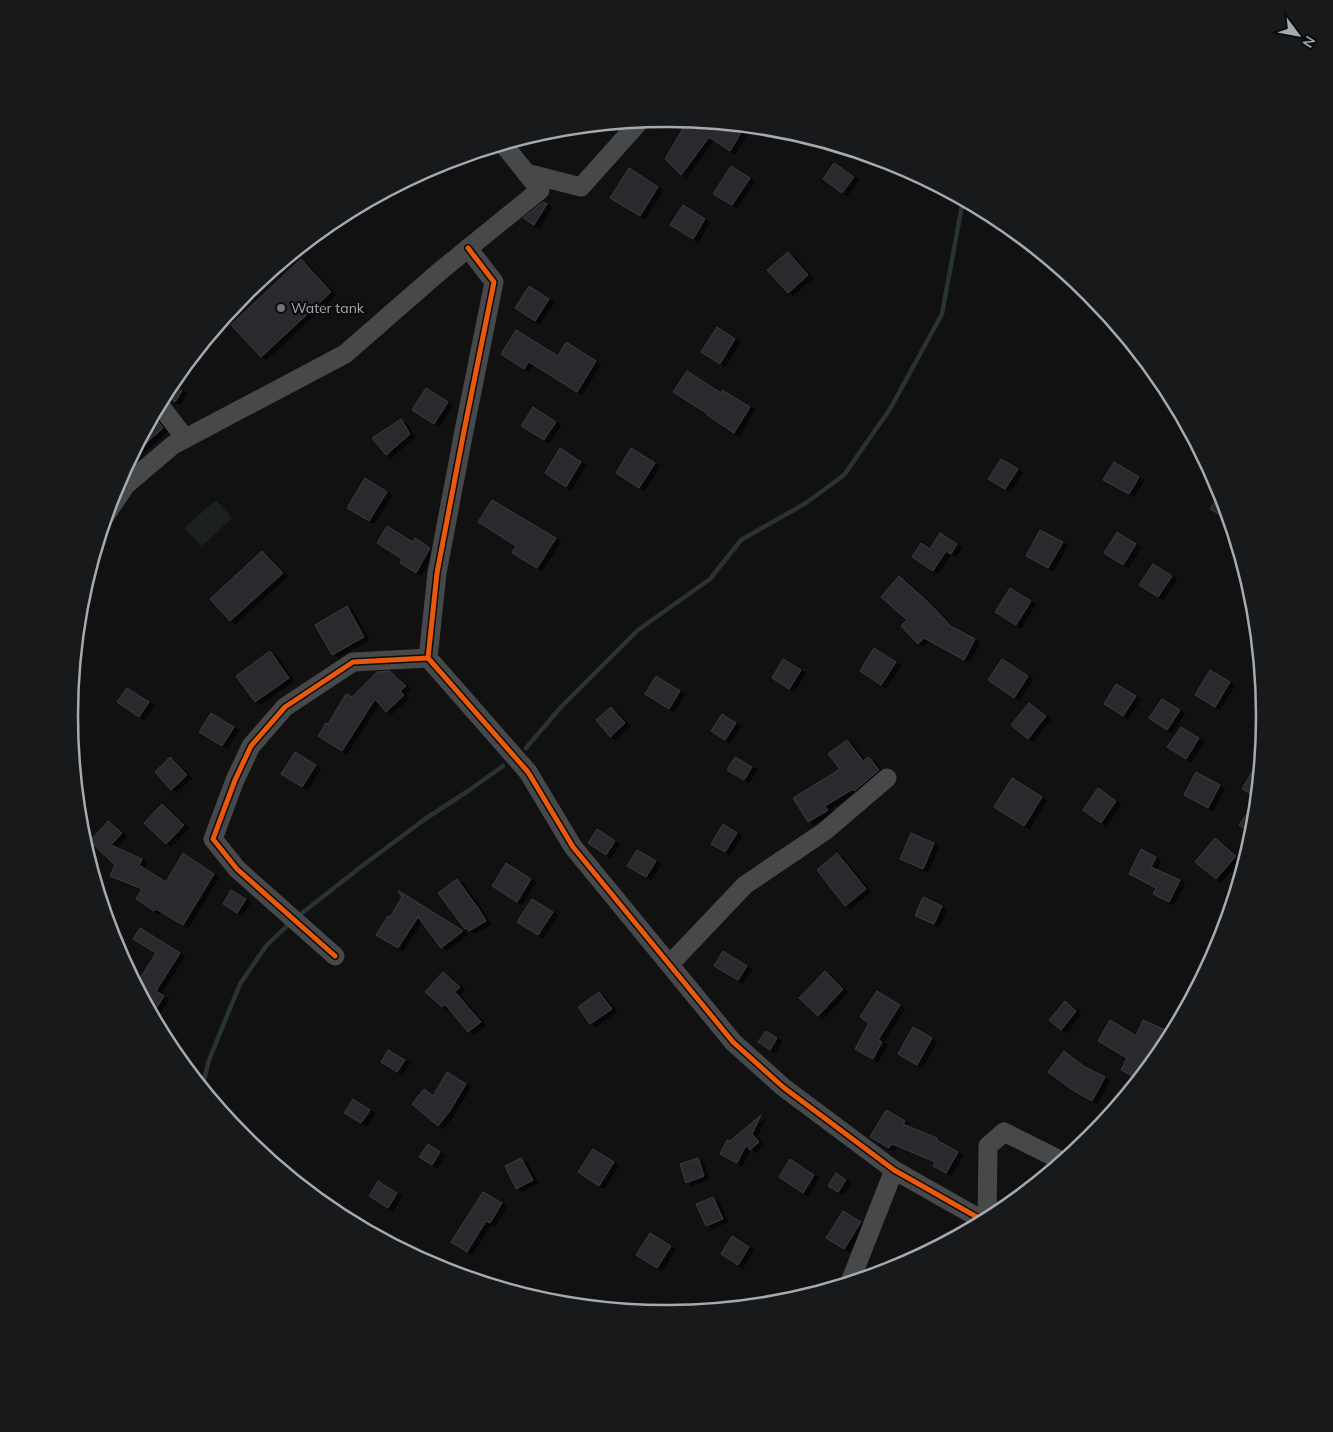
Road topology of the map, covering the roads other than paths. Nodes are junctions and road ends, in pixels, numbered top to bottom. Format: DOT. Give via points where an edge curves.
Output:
graph roads {
  1 [pos="634,128"];
  2 [pos="507,149"];
  3 [pos="526,173"];
  4 [pos="468,248"];
  5 [pos="163,410"];
  6 [pos="185,438"];
  7 [pos="122,491"];
  8 [pos="428,658"];
  9 [pos="888,778"];
  10 [pos="335,956"];
  11 [pos="670,964"];
  12 [pos="1056,1158"];
  13 [pos="894,1170"];
  14 [pos="987,1210"];
  15 [pos="976,1217"];
  16 [pos="853,1275"];
  1 -- 3 [label="street" via="581,187"];
  2 -- 3 [label="street"];
  3 -- 4 [label="street" via="540,190"];
  4 -- 6 [label="street" via="345,354"];
  4 -- 8 [label="street" via="494,282 437,572"];
  5 -- 6 [label="street"];
  6 -- 7 [label="street"];
  8 -- 10 [label="street" via="353,662 285,707 251,746 213,839 236,869"];
  8 -- 11 [label="street" via="528,772 573,846"];
  9 -- 11 [label="street" via="825,831 745,885"];
  11 -- 13 [label="street" via="733,1042 783,1087"];
  12 -- 14 [label="street" via="1004,1132 988,1146"];
  13 -- 15 [label="street"];
  13 -- 16 [label="street"];
}
